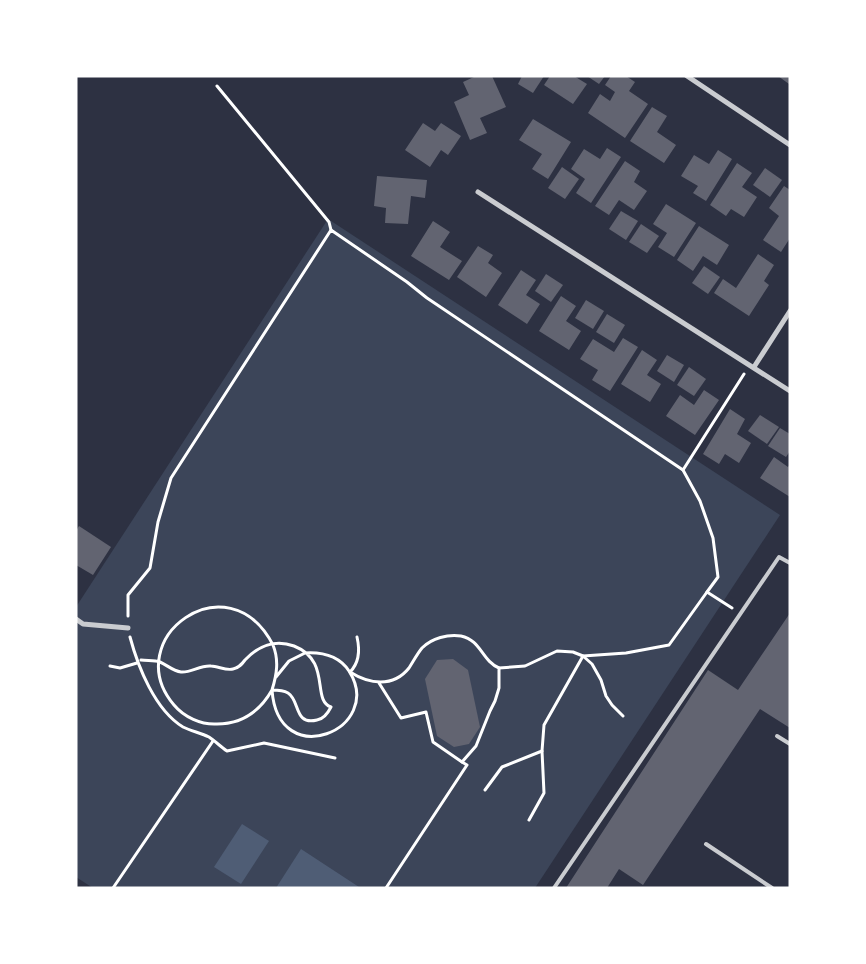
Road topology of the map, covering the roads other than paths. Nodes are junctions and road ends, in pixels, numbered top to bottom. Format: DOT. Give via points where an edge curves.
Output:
graph roads {
  1 [pos="687,76"];
  2 [pos="790,145"];
  3 [pos="478,192"];
  4 [pos="790,311"];
  5 [pos="751,366"];
  6 [pos="790,392"];
  7 [pos="790,563"];
  8 [pos="76,619"];
  9 [pos="128,628"];
  10 [pos="777,736"];
  11 [pos="790,744"];
  12 [pos="706,844"];
  13 [pos="554,888"];
  14 [pos="772,888"];
  1 -- 2 [label="street"];
  3 -- 5 [label="street"];
  4 -- 5 [label="street"];
  5 -- 6 [label="street"];
  7 -- 13 [label="lane" via="780,556"];
  8 -- 9 [label="street" via="83,624"];
  10 -- 11 [label="lane"];
  12 -- 14 [label="lane"];
}
